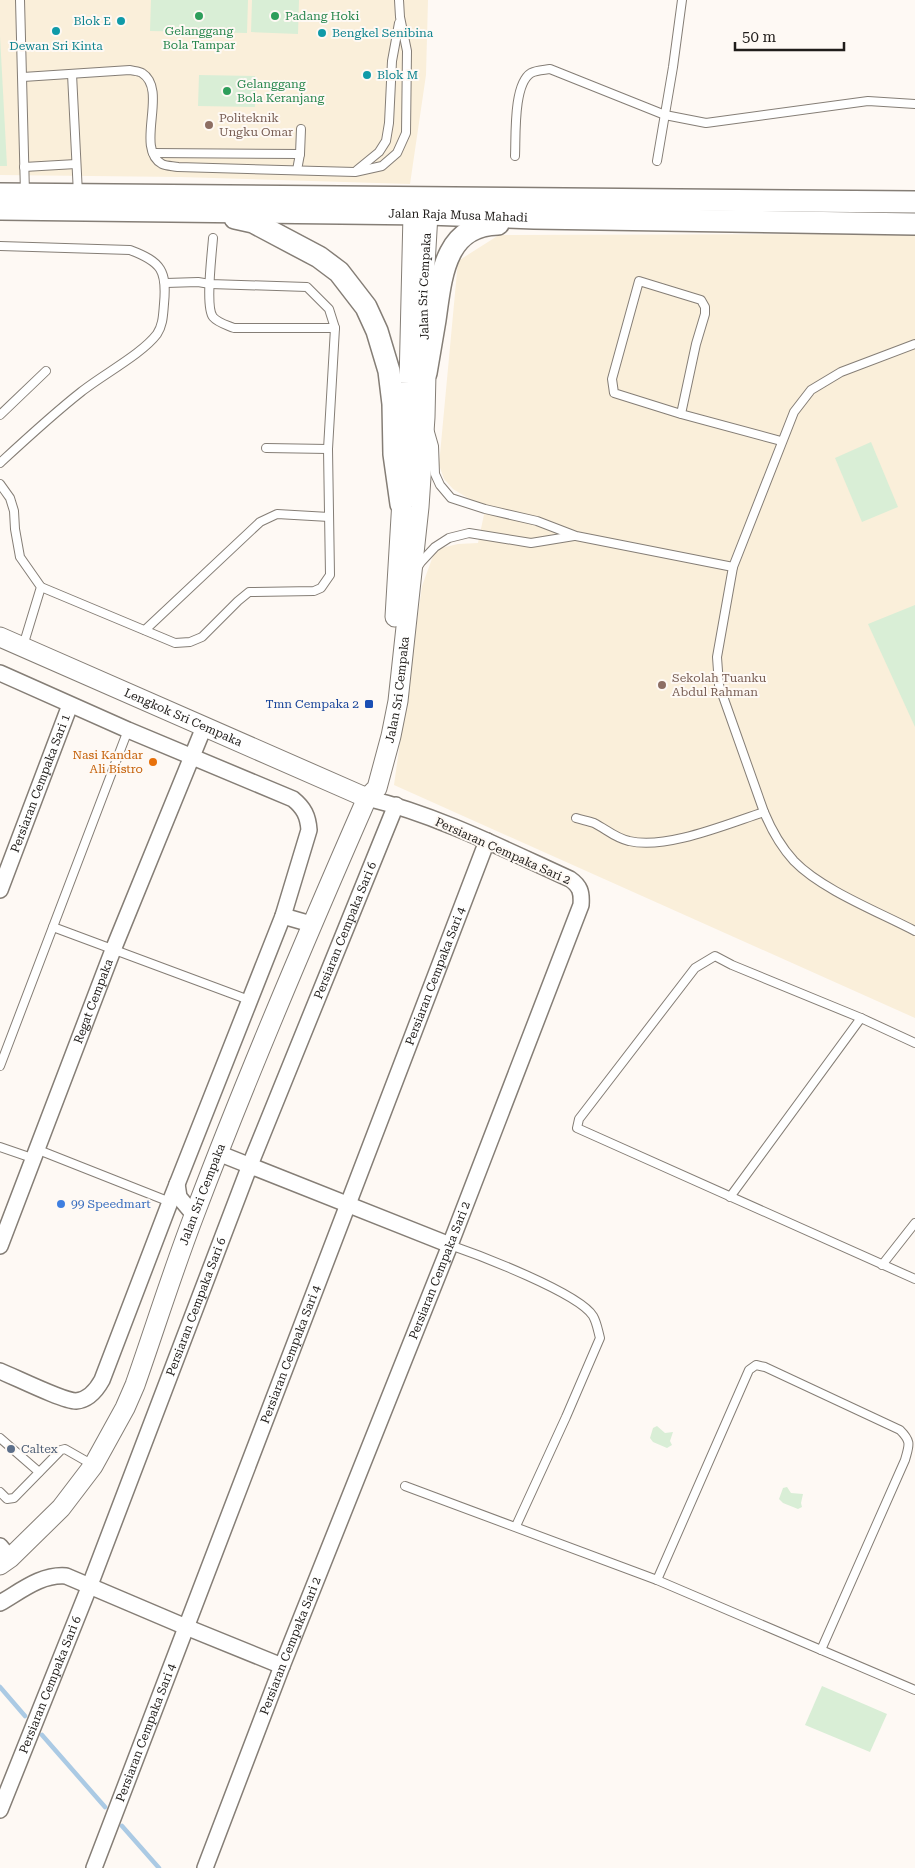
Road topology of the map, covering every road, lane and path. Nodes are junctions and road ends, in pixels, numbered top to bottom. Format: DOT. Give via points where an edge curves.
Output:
graph roads {
  1 [pos="20,0"];
  2 [pos="399,0"];
  3 [pos="682,0"];
  4 [pos="400,17"];
  5 [pos="72,74"];
  6 [pos="23,77"];
  7 [pos="915,104"];
  8 [pos="665,115"];
  9 [pos="301,129"];
  10 [pos="153,153"];
  11 [pos="300,154"];
  12 [pos="514,156"];
  13 [pos="657,161"];
  14 [pos="76,164"];
  15 [pos="24,167"];
  16 [pos="297,170"];
  17 [pos="355,172"];
  18 [pos="0,194"];
  19 [pos="25,202"];
  20 [pos="78,202"];
  21 [pos="915,202"];
  22 [pos="421,208"];
  23 [pos="0,209"];
  24 [pos="209,212"];
  25 [pos="534,218"];
  26 [pos="915,224"];
  27 [pos="213,238"];
  28 [pos="0,246"];
  29 [pos="166,283"];
  30 [pos="210,284"];
  31 [pos="334,328"];
  32 [pos="915,344"];
  33 [pos="46,371"];
  34 [pos="426,373"];
  35 [pos="681,414"];
  36 [pos="0,415"];
  37 [pos="425,417"];
  38 [pos="781,441"];
  39 [pos="266,448"];
  40 [pos="328,449"];
  41 [pos="0,463"];
  42 [pos="0,484"];
  43 [pos="401,504"];
  44 [pos="329,517"];
  45 [pos="576,536"];
  46 [pos="733,567"];
  47 [pos="411,579"];
  48 [pos="41,587"];
  49 [pos="145,630"];
  50 [pos="0,637"];
  51 [pos="23,646"];
  52 [pos="0,673"];
  53 [pos="70,705"];
  54 [pos="204,727"];
  55 [pos="128,730"];
  56 [pos="191,757"];
  57 [pos="367,798"];
  58 [pos="396,805"];
  59 [pos="764,812"];
  60 [pos="576,818"];
  61 [pos="487,841"];
  62 [pos="0,890"];
  63 [pos="284,916"];
  64 [pos="311,924"];
  65 [pos="53,928"];
  66 [pos="915,931"];
  67 [pos="113,950"];
  68 [pos="249,1000"];
  69 [pos="861,1018"];
  70 [pos="915,1043"];
  71 [pos="0,1066"];
  72 [pos="0,1147"];
  73 [pos="218,1153"];
  74 [pos="34,1154"];
  75 [pos="250,1165"];
  76 [pos="177,1184"];
  77 [pos="730,1197"];
  78 [pos="170,1202"];
  79 [pos="347,1205"];
  80 [pos="194,1215"];
  81 [pos="915,1223"];
  82 [pos="162,1224"];
  83 [pos="450,1245"];
  84 [pos="0,1246"];
  85 [pos="882,1265"];
  86 [pos="915,1280"];
  87 [pos="0,1371"];
  88 [pos="0,1438"];
  89 [pos="93,1466"];
  90 [pos="39,1472"];
  91 [pos="405,1486"];
  92 [pos="0,1492"];
  93 [pos="516,1526"];
  94 [pos="3,1556"];
  95 [pos="657,1580"];
  96 [pos="90,1585"];
  97 [pos="0,1603"];
  98 [pos="186,1627"];
  99 [pos="822,1650"];
  100 [pos="282,1666"];
  101 [pos="915,1690"];
  102 [pos="0,1810"];
  103 [pos="94,1868"];
  104 [pos="205,1868"];
  1 -- 6 [label="lane"];
  2 -- 4 [label="lane"];
  3 -- 8 [label="lane"];
  4 -- 17 [label="lane" via="392,61 386,141 379,152"];
  4 -- 17 [label="lane" via="407,51 406,133 397,153 382,166"];
  5 -- 6 [label="lane"];
  5 -- 10 [label="lane" via="130,70 142,73 150,83 153,95 150,144"];
  5 -- 14 [label="lane"];
  6 -- 15 [label="lane"];
  7 -- 8 [label="lane" via="868,101 706,123"];
  8 -- 12 [label="lane" via="550,69 531,73 519,90"];
  8 -- 13 [label="lane"];
  9 -- 11 [label="lane"];
  10 -- 11 [label="lane"];
  10 -- 16 [label="lane" via="162,164 178,167"];
  11 -- 16 [label="lane"];
  14 -- 15 [label="lane"];
  14 -- 20 [label="lane"];
  15 -- 19 [label="lane"];
  16 -- 17 [label="lane"];
  18 -- 19 [label="main road, Jalan Raja Musa Mahadi"];
  19 -- 20 [label="main road, Jalan Raja Musa Mahadi"];
  19 -- 23 [label="main road, Jalan Raja Musa Mahadi"];
  20 -- 22 [label="main road, Jalan Raja Musa Mahadi"];
  20 -- 24 [label="main road, Jalan Raja Musa Mahadi"];
  21 -- 22 [label="main road, Jalan Raja Musa Mahadi"];
  22 -- 24 [label="main road, Jalan Raja Musa Mahadi"];
  22 -- 25 [label="main road, Jalan Raja Musa Mahadi"];
  22 -- 34 [label="street, Jalan Sri Cempaka"];
  22 -- 43 [label="street, Jalan Sri Cempaka"];
  24 -- 43 [label="main road" via="252,222 319,257 338,272 366,307 389,371"];
  25 -- 26 [label="main road, Jalan Raja Musa Mahadi"];
  25 -- 34 [label="main road" via="525,223 487,224 471,229 456,242 441,275"];
  27 -- 30 [label="lane"];
  28 -- 29 [label="lane" via="130,250 149,258"];
  29 -- 30 [label="lane"];
  29 -- 41 [label="lane" via="162,322 147,344 81,392"];
  30 -- 31 [label="lane" via="307,287 329,309"];
  30 -- 31 [label="lane" via="208,304 212,316 222,324 234,328"];
  31 -- 40 [label="lane"];
  32 -- 38 [label="lane" via="841,372 811,390 794,412"];
  33 -- 36 [label="lane"];
  34 -- 37 [label="street, Jalan Sri Cempaka"];
  35 -- 35 [label="lane" via="705,307 701,300 639,281 612,379 614,392"];
  35 -- 38 [label="lane"];
  37 -- 45 [label="lane" via="434,446 435,474 451,498 537,521"];
  37 -- 47 [label="street, Jalan Sri Cempaka"];
  38 -- 46 [label="lane"];
  39 -- 40 [label="lane"];
  40 -- 44 [label="lane"];
  42 -- 48 [label="lane" via="14,511 20,557"];
  43 -- 57 [label="street, Jalan Sri Cempaka" via="391,668 379,742 365,788"];
  44 -- 49 [label="lane" via="277,514 260,522"];
  44 -- 49 [label="lane" via="330,575 321,588 314,591 249,592 202,636 190,642 175,643"];
  45 -- 46 [label="lane"];
  45 -- 47 [label="lane" via="531,542 469,533 449,538 421,562"];
  46 -- 59 [label="lane" via="717,658 719,685"];
  47 -- 57 [label="street, Jalan Sri Cempaka" via="392,736 377,788"];
  48 -- 49 [label="lane"];
  48 -- 51 [label="lane"];
  50 -- 51 [label="street, Lengkok Sri Cempaka"];
  51 -- 54 [label="street, Lengkok Sri Cempaka"];
  52 -- 53 [label="street"];
  53 -- 55 [label="street"];
  53 -- 62 [label="street, Persiaran Cempaka Sari 1"];
  54 -- 56 [label="street, Regat Cempaka"];
  54 -- 57 [label="street, Lengkok Sri Cempaka"];
  55 -- 56 [label="street"];
  55 -- 65 [label="lane"];
  56 -- 63 [label="street" via="293,799 303,807 309,818 309,830"];
  56 -- 67 [label="street, Regat Cempaka"];
  57 -- 58 [label="street, Persiaran Cempaka Sari 2"];
  57 -- 64 [label="street, Jalan Sri Cempaka"];
  58 -- 61 [label="street, Persiaran Cempaka Sari 2"];
  58 -- 75 [label="street, Persiaran Cempaka Sari 6"];
  59 -- 60 [label="lane" via="673,841 651,844 628,841 594,823"];
  59 -- 66 [label="lane" via="794,861 821,882"];
  61 -- 79 [label="street, Persiaran Cempaka Sari 4"];
  61 -- 83 [label="street, Persiaran Cempaka Sari 2" via="570,879 582,894 581,905"];
  63 -- 64 [label="street"];
  63 -- 68 [label="street"];
  64 -- 73 [label="street, Jalan Sri Cempaka"];
  65 -- 67 [label="lane"];
  65 -- 71 [label="lane"];
  67 -- 68 [label="lane"];
  67 -- 74 [label="street, Regat Cempaka"];
  68 -- 76 [label="street"];
  69 -- 70 [label="lane"];
  69 -- 77 [label="lane"];
  69 -- 77 [label="lane" via="715,956 695,968 579,1118 577,1128"];
  72 -- 74 [label="lane"];
  73 -- 75 [label="street"];
  73 -- 80 [label="street, Jalan Sri Cempaka"];
  74 -- 78 [label="lane"];
  74 -- 84 [label="street, Regat Cempaka"];
  75 -- 79 [label="street"];
  75 -- 96 [label="street, Persiaran Cempaka Sari 6"];
  76 -- 78 [label="street"];
  76 -- 80 [label="street" via="179,1197"];
  77 -- 85 [label="lane"];
  78 -- 82 [label="street"];
  79 -- 83 [label="street"];
  79 -- 98 [label="street, Persiaran Cempaka Sari 4"];
  80 -- 82 [label="street" via="173,1216"];
  80 -- 89 [label="street, Jalan Sri Cempaka" via="135,1385"];
  81 -- 85 [label="lane"];
  82 -- 87 [label="street" via="97,1390 76,1401"];
  83 -- 93 [label="lane" via="492,1260 578,1301 592,1316 600,1338"];
  83 -- 100 [label="street, Persiaran Cempaka Sari 2"];
  85 -- 86 [label="lane"];
  88 -- 90 [label="lane"];
  89 -- 90 [label="lane" via="65,1449"];
  89 -- 94 [label="street, Jalan Sri Cempaka" via="61,1508"];
  90 -- 92 [label="lane" via="14,1498 7,1499"];
  91 -- 93 [label="lane"];
  93 -- 95 [label="lane"];
  95 -- 99 [label="lane"];
  95 -- 99 [label="lane" via="749,1370 756,1365 764,1367 900,1430 908,1438 905,1460"];
  96 -- 97 [label="street" via="54,1575"];
  96 -- 98 [label="street"];
  96 -- 102 [label="street, Persiaran Cempaka Sari 6"];
  98 -- 100 [label="street"];
  98 -- 103 [label="street, Persiaran Cempaka Sari 4"];
  99 -- 101 [label="lane"];
  100 -- 104 [label="street, Persiaran Cempaka Sari 2"];
}
